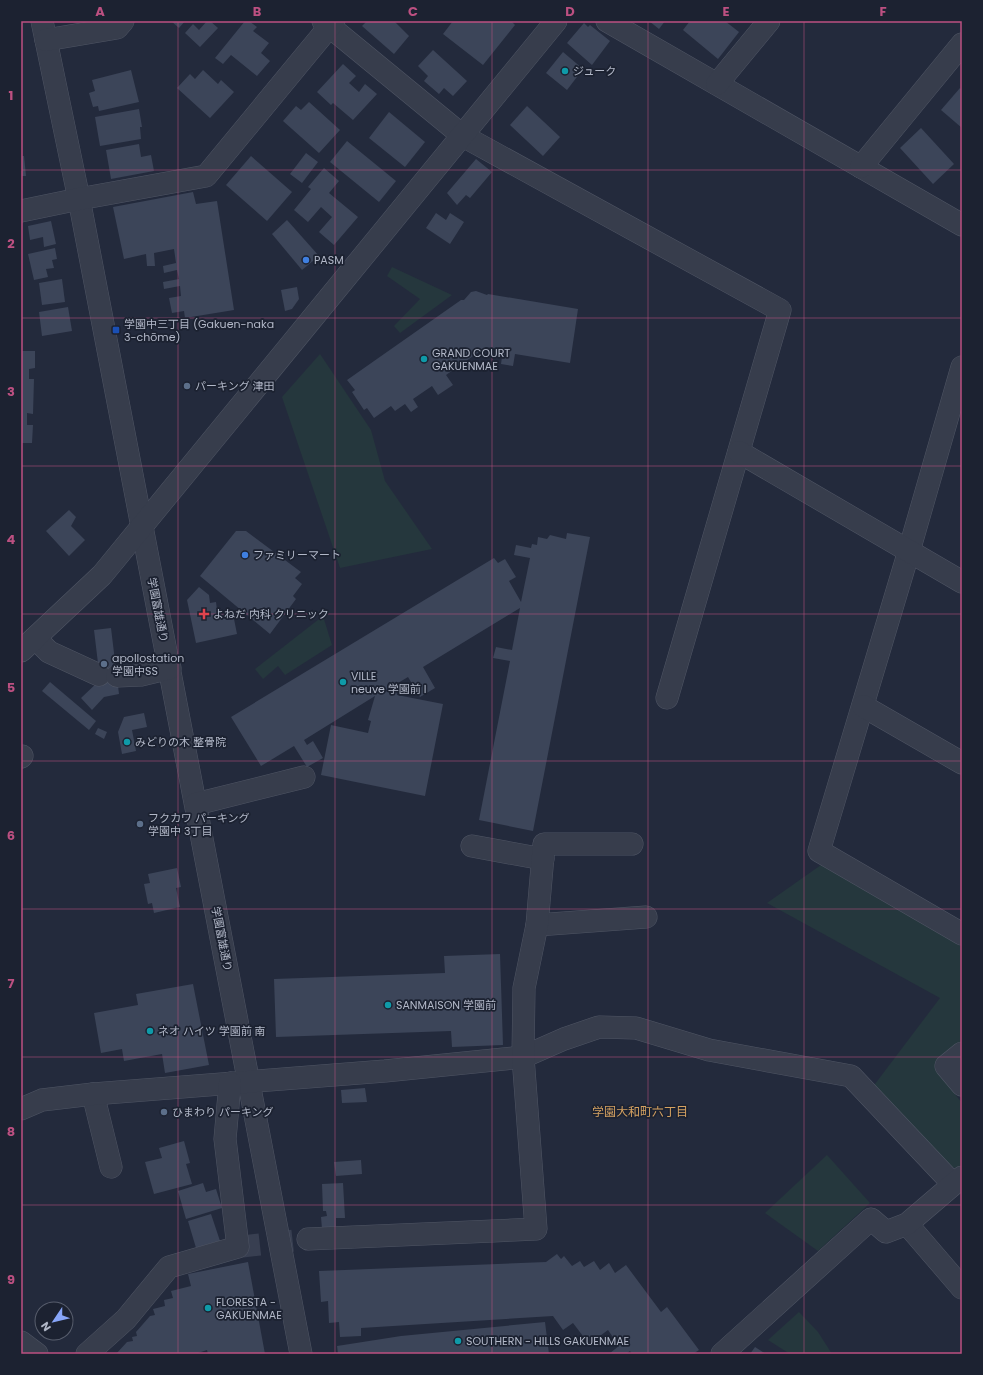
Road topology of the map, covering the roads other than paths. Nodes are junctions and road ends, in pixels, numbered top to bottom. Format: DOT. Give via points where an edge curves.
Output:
graph roads {
  1 [pos="123,21"];
  2 [pos="556,21"];
  3 [pos="607,21"];
  4 [pos="769,21"];
  5 [pos="329,23"];
  6 [pos="44,31"];
  7 [pos="962,44"];
  8 [pos="717,84"];
  9 [pos="463,136"];
  10 [pos="861,167"];
  11 [pos="79,199"];
  12 [pos="21,211"];
  13 [pos="962,225"];
  14 [pos="962,367"];
  15 [pos="958,395"];
  16 [pos="739,452"];
  17 [pos="142,525"];
  18 [pos="909,551"];
  19 [pos="962,582"];
  20 [pos="28,645"];
  21 [pos="170,668"];
  22 [pos="667,698"];
  23 [pos="863,706"];
  24 [pos="962,763"];
  25 [pos="304,777"];
  26 [pos="196,804"];
  27 [pos="632,844"];
  28 [pos="472,846"];
  29 [pos="543,859"];
  30 [pos="646,917"];
  31 [pos="537,925"];
  32 [pos="962,934"];
  33 [pos="962,1053"];
  34 [pos="523,1057"];
  35 [pos="240,1082"];
  36 [pos="962,1085"];
  37 [pos="93,1094"];
  38 [pos="21,1109"];
  39 [pos="110,1167"];
  40 [pos="958,1180"];
  41 [pos="907,1224"];
  42 [pos="308,1239"];
  43 [pos="962,1288"];
  44 [pos="21,1342"];
  45 [pos="37,1354"];
  46 [pos="87,1354"];
  47 [pos="301,1354"];
  48 [pos="722,1354"];
  1 -- 6 [label="street" via="117,28"];
  2 -- 9 [label="street"];
  3 -- 8 [label="street"];
  4 -- 8 [label="street"];
  5 -- 9 [label="street"];
  5 -- 11 [label="street" via="206,176"];
  6 -- 11 [label="street, 学園富雄通り"];
  7 -- 10 [label="street"];
  8 -- 10 [label="street"];
  9 -- 16 [label="street" via="780,310"];
  9 -- 17 [label="street"];
  10 -- 13 [label="street"];
  11 -- 12 [label="street"];
  11 -- 17 [label="street, 学園富雄通り"];
  14 -- 15 [label="street"];
  15 -- 18 [label="street"];
  16 -- 18 [label="street"];
  16 -- 22 [label="street"];
  17 -- 20 [label="street" via="102,575"];
  17 -- 21 [label="street, 学園富雄通り"];
  18 -- 19 [label="street"];
  18 -- 23 [label="street"];
  20 -- 21 [label="street" via="108,676 141,675"];
  21 -- 26 [label="street, 学園富雄通り"];
  23 -- 24 [label="street"];
  23 -- 32 [label="street" via="820,851"];
  25 -- 26 [label="street"];
  26 -- 35 [label="street, 学園富雄通り"];
  27 -- 29 [label="street" via="544,844"];
  28 -- 29 [label="street"];
  29 -- 31 [label="street"];
  30 -- 31 [label="street"];
  31 -- 34 [label="street" via="524,988"];
  33 -- 36 [label="street" via="946,1066"];
  34 -- 35 [label="street"];
  34 -- 40 [label="street" via="599,1027 636,1028 709,1050 851,1076"];
  34 -- 42 [label="street" via="536,1229"];
  35 -- 37 [label="street"];
  35 -- 46 [label="street" via="226,1139 238,1247 169,1267 126,1319"];
  35 -- 47 [label="street, 学園富雄通り"];
  37 -- 38 [label="street" via="42,1100"];
  37 -- 39 [label="street"];
  40 -- 41 [label="street"];
  41 -- 43 [label="street"];
  41 -- 48 [label="street" via="886,1232 871,1219"];
  44 -- 45 [label="street"];
}
